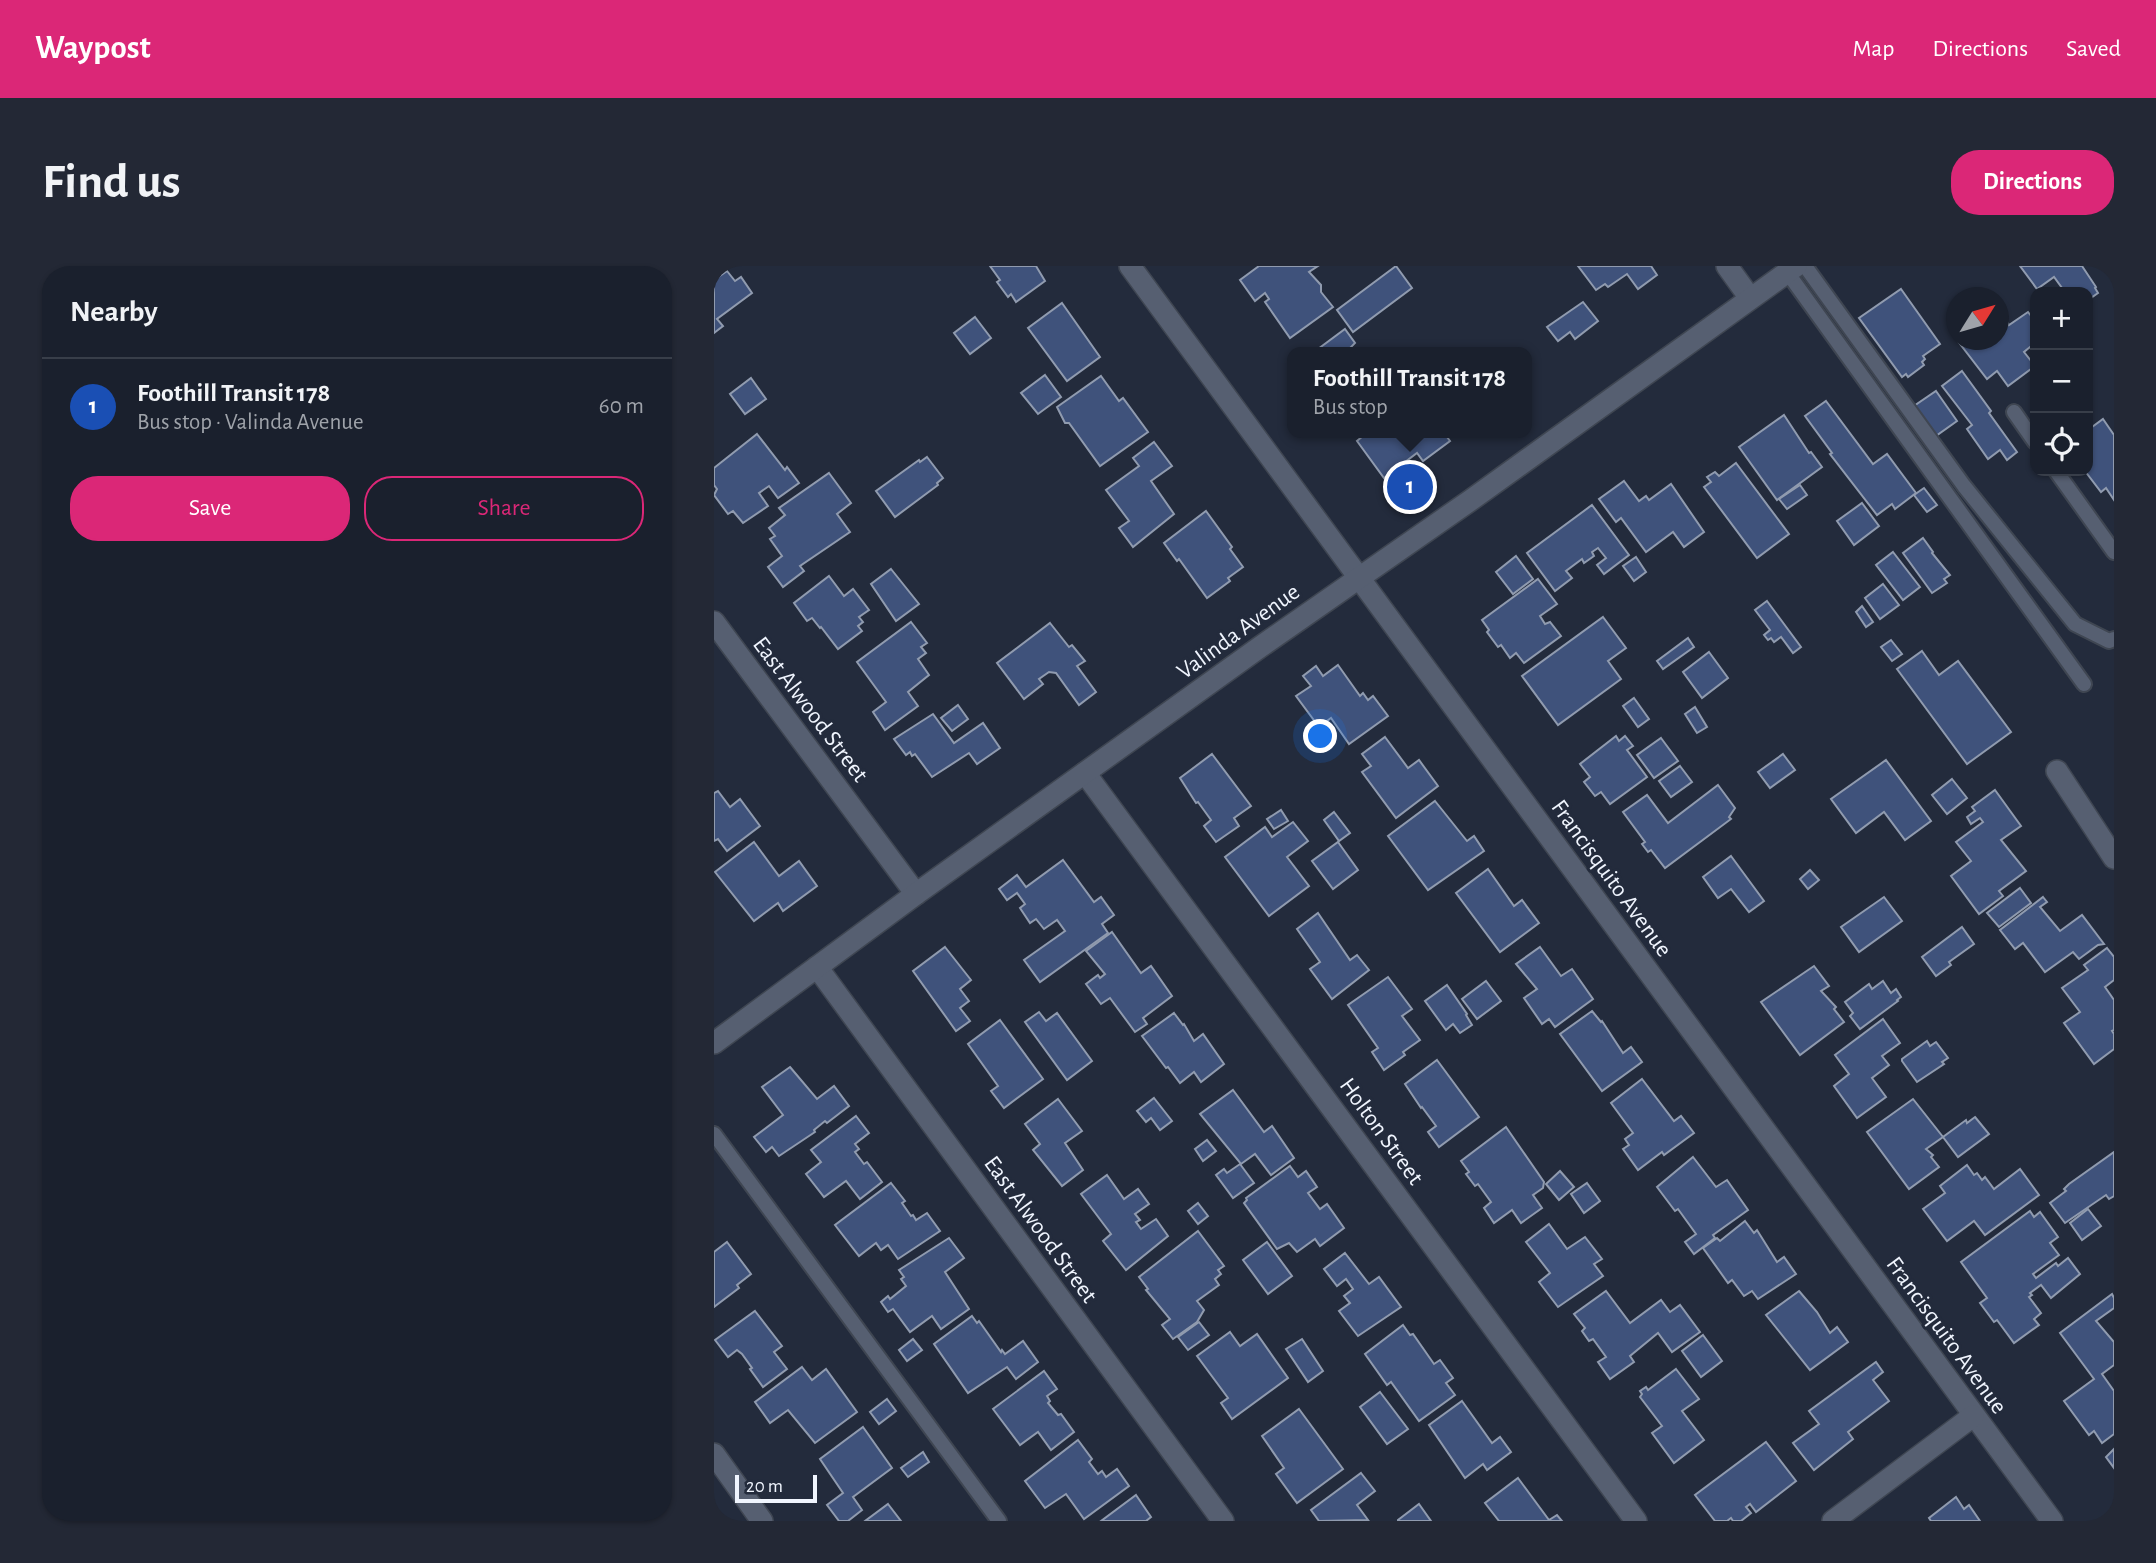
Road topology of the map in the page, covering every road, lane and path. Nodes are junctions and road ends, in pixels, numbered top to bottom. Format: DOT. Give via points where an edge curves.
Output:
graph roads {
  1 [pos="1130,266"];
  2 [pos="1727,266"];
  3 [pos="1796,268"];
  4 [pos="1750,298"];
  5 [pos="2014,412"];
  6 [pos="2030,435"];
  7 [pos="2060,476"];
  8 [pos="2114,552"];
  9 [pos="1359,577"];
  10 [pos="714,622"];
  11 [pos="2114,639"];
  12 [pos="2084,684"];
  13 [pos="2057,771"];
  14 [pos="1085,773"];
  15 [pos="2114,858"];
  16 [pos="916,894"];
  17 [pos="817,967"];
  18 [pos="714,1043"];
  19 [pos="714,1134"];
  20 [pos="1973,1416"];
  21 [pos="714,1454"];
  22 [pos="762,1521"];
  23 [pos="999,1521"];
  24 [pos="1223,1521"];
  25 [pos="1636,1521"];
  26 [pos="1833,1521"];
  27 [pos="2052,1521"];
  1 -- 9 [label="street, Francisquito Avenue"];
  2 -- 4 [label="street"];
  3 -- 4 [label="street, Valinda Avenue"];
  3 -- 11 [label="lane" via="2075,624 2109,641"];
  3 -- 12 [label="lane"];
  4 -- 9 [label="street, Valinda Avenue"];
  5 -- 6 [label="lane"];
  7 -- 8 [label="lane"];
  9 -- 14 [label="street, Valinda Avenue"];
  9 -- 20 [label="street, Francisquito Avenue"];
  10 -- 16 [label="street, East Alwood Street"];
  13 -- 15 [label="street"];
  14 -- 16 [label="street, Valinda Avenue"];
  14 -- 25 [label="street, Holton Street"];
  16 -- 17 [label="street, Valinda Avenue"];
  17 -- 18 [label="street, Valinda Avenue"];
  17 -- 24 [label="street, East Alwood Street"];
  19 -- 23 [label="lane"];
  20 -- 26 [label="street"];
  20 -- 27 [label="street, Francisquito Avenue"];
  21 -- 22 [label="street"];
}
